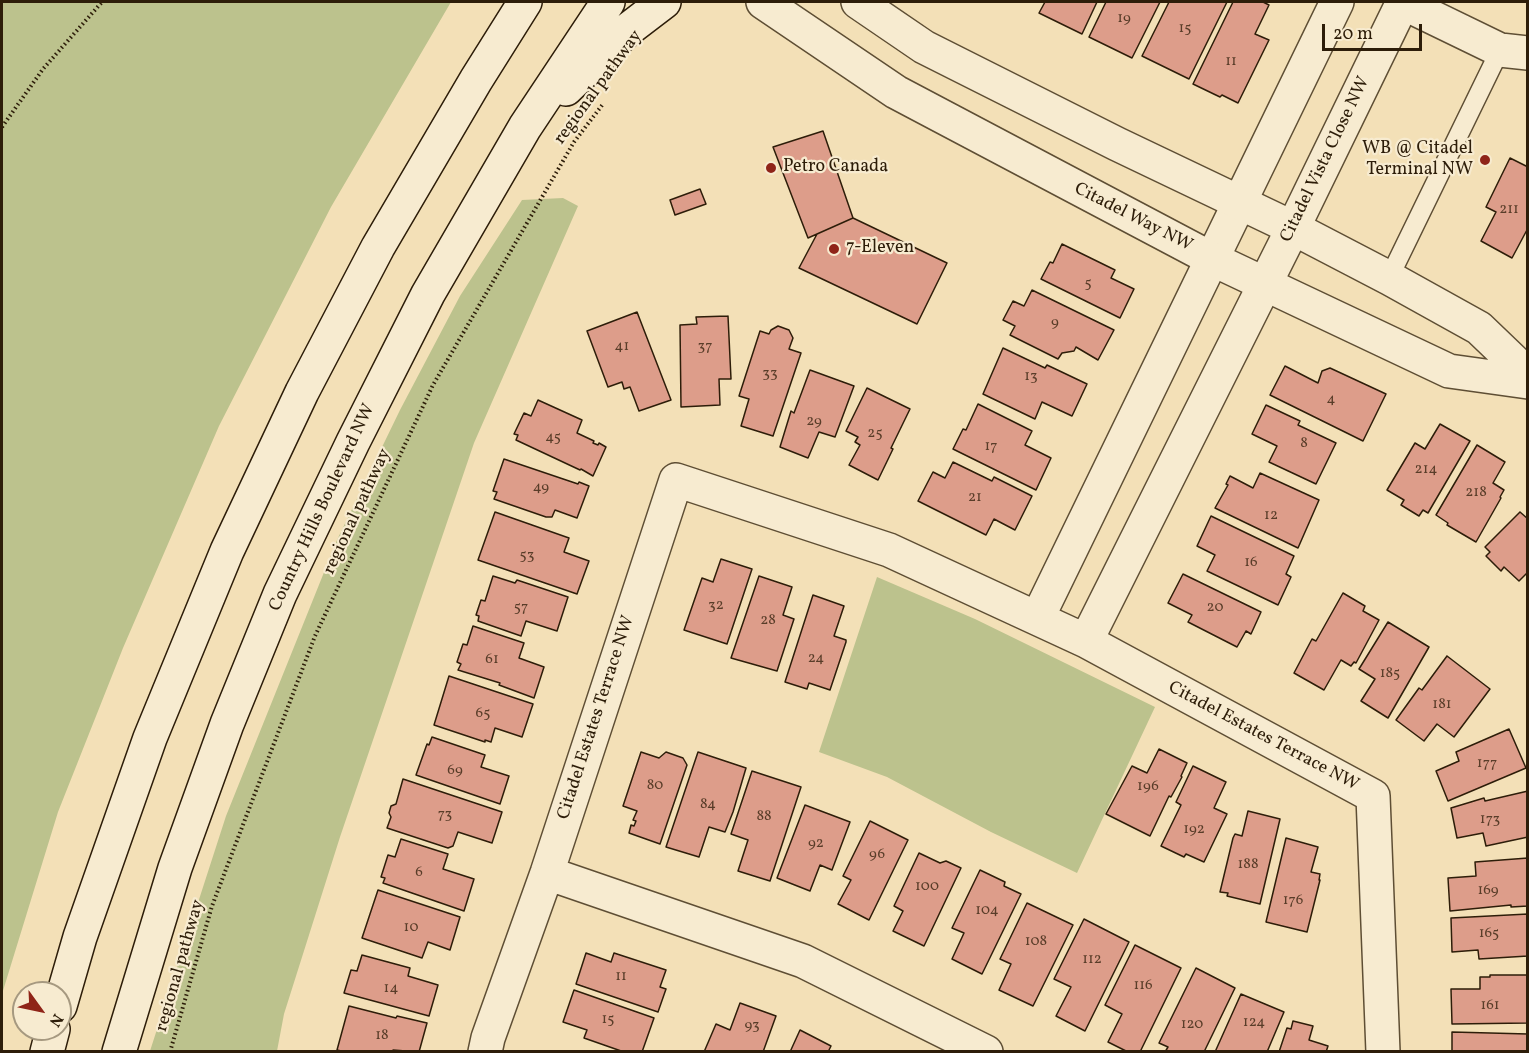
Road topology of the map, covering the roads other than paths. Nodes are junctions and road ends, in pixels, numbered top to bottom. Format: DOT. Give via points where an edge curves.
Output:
graph roads {
  1 [pos="525,2"];
  2 [pos="608,2"];
  3 [pos="664,2"];
  4 [pos="763,2"];
  5 [pos="858,2"];
  6 [pos="1337,2"];
  7 [pos="1402,2"];
  8 [pos="1514,52"];
  9 [pos="525,127"];
  10 [pos="1240,202"];
  11 [pos="1293,228"];
  12 [pos="1212,259"];
  13 [pos="1389,278"];
  14 [pos="1265,285"];
  15 [pos="1527,375"];
  16 [pos="1527,382"];
  17 [pos="1038,617"];
  18 [pos="1086,641"];
  19 [pos="547,873"];
  20 [pos="67,981"];
  21 [pos="119,1052"];
  22 [pos="485,1052"];
  23 [pos="986,1052"];
  24 [pos="1383,1052"];
  1 -- 20 [label="street" via="378,248 302,392 226,551 150,738"];
  2 -- 9 [label="street, Country Hills Boulevard NW"];
  3 -- 9 [label="street" via="626,31"];
  4 -- 12 [label="street, Citadel Way NW" via="896,92"];
  5 -- 10 [label="street" via="924,47"];
  6 -- 10 [label="street"];
  7 -- 8 [label="street, Citadel Vista Close NW"];
  7 -- 11 [label="street, Citadel Vista Close NW"];
  8 -- 13 [label="lane"];
  9 -- 21 [label="street, Country Hills Boulevard NW" via="428,294 280,594 175,868"];
  10 -- 11 [label="street"];
  10 -- 12 [label="street"];
  11 -- 13 [label="street"];
  11 -- 14 [label="street, Citadel Vista Close NW"];
  12 -- 14 [label="street, Citadel Way NW"];
  12 -- 17 [label="street"];
  13 -- 15 [label="street" via="1479,328"];
  14 -- 16 [label="street, Citadel Way NW" via="1449,371"];
  14 -- 18 [label="street"];
  17 -- 18 [label="street, Citadel Estates Terrace NW"];
  17 -- 19 [label="street, Citadel Estates Terrace NW" via="890,550 676,480"];
  18 -- 24 [label="street, Citadel Estates Terrace NW" via="1373,796"];
  19 -- 22 [label="street"];
  19 -- 23 [label="street" via="803,961"];
}
